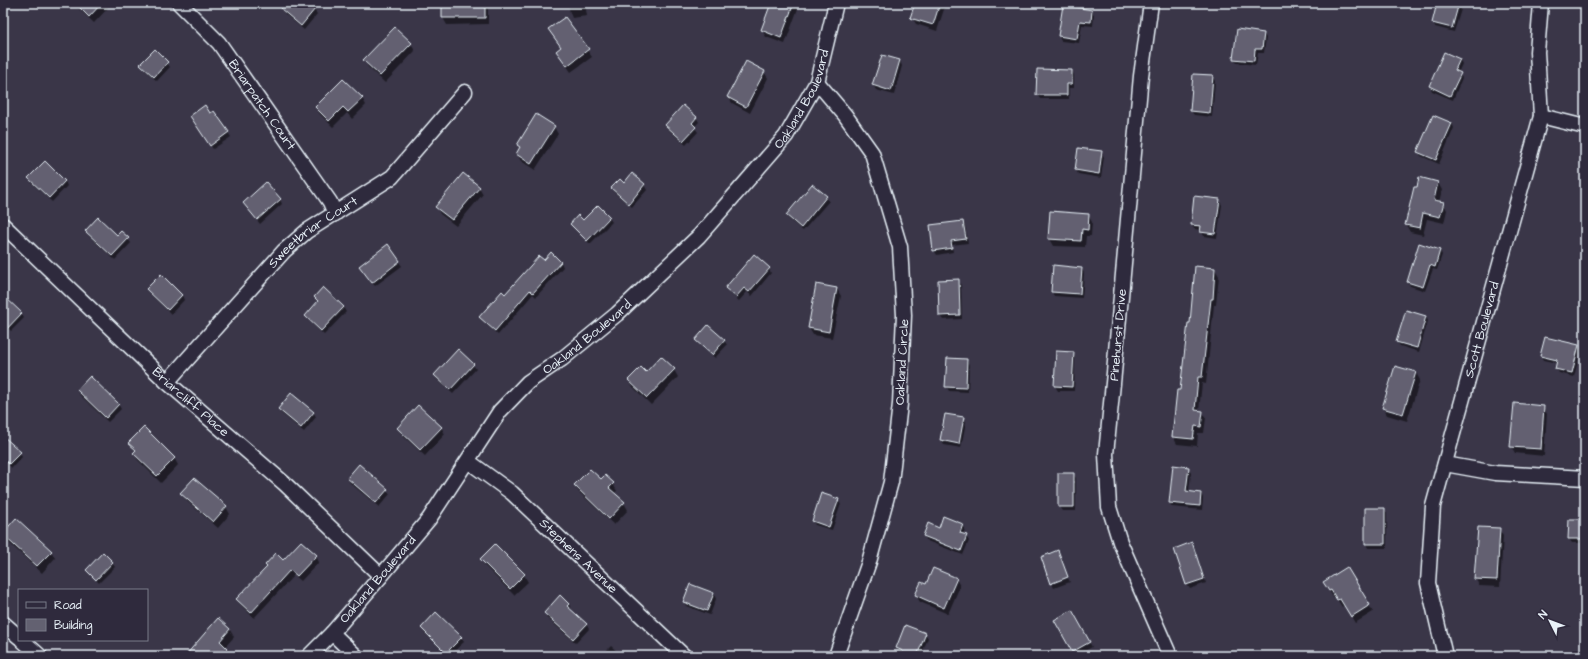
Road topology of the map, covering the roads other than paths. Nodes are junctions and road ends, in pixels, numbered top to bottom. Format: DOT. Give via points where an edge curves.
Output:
graph roads {
  1 [pos="179,3"];
  2 [pos="836,3"];
  3 [pos="1151,3"];
  4 [pos="1541,3"];
  5 [pos="817,82"];
  6 [pos="465,92"];
  7 [pos="1541,116"];
  8 [pos="1585,127"];
  9 [pos="335,214"];
  10 [pos="3,225"];
  11 [pos="167,382"];
  12 [pos="468,461"];
  13 [pos="1445,464"];
  14 [pos="1585,478"];
  15 [pos="381,576"];
  16 [pos="3,623"];
  17 [pos="332,632"];
  18 [pos="18,637"];
  19 [pos="23,641"];
  20 [pos="40,656"];
  21 [pos="309,656"];
  22 [pos="356,656"];
  23 [pos="684,656"];
  24 [pos="836,656"];
  25 [pos="1170,656"];
  26 [pos="1445,656"];
  1 -- 9 [label="street, Briarpatch Court" via="219,43 330,202"];
  2 -- 5 [label="street, Oakland Boulevard"];
  3 -- 25 [label="street, Pinehurst Drive" via="1141,76 1106,454 1109,507 1120,542"];
  4 -- 7 [label="street, Scott Boulevard" via="1537,52"];
  5 -- 12 [label="street, Oakland Boulevard" via="786,136 699,236 617,314 562,359 528,382 500,411"];
  5 -- 24 [label="street, Oakland Circle" via="872,153 900,247 904,315 900,404 892,482 869,562"];
  6 -- 9 [label="street, Sweetbriar Court" via="392,177"];
  7 -- 8 [label="street"];
  7 -- 13 [label="street, Scott Boulevard"];
  9 -- 11 [label="street, Sweetbriar Court" via="307,231 284,251"];
  10 -- 11 [label="street, Briarcliff Place"];
  11 -- 15 [label="street, Briarcliff Place" via="285,484"];
  12 -- 15 [label="street, Oakland Boulevard" via="429,519"];
  12 -- 23 [label="street, Stephens Avenue" via="512,493"];
  13 -- 14 [label="street" via="1495,473"];
  13 -- 26 [label="street, Scott Boulevard" via="1433,506 1428,583"];
  15 -- 17 [label="street, Oakland Boulevard"];
  16 -- 18 [label="street"];
  17 -- 21 [label="street, Oakland Boulevard"];
  17 -- 22 [label="street"];
  19 -- 20 [label="street"];
}
